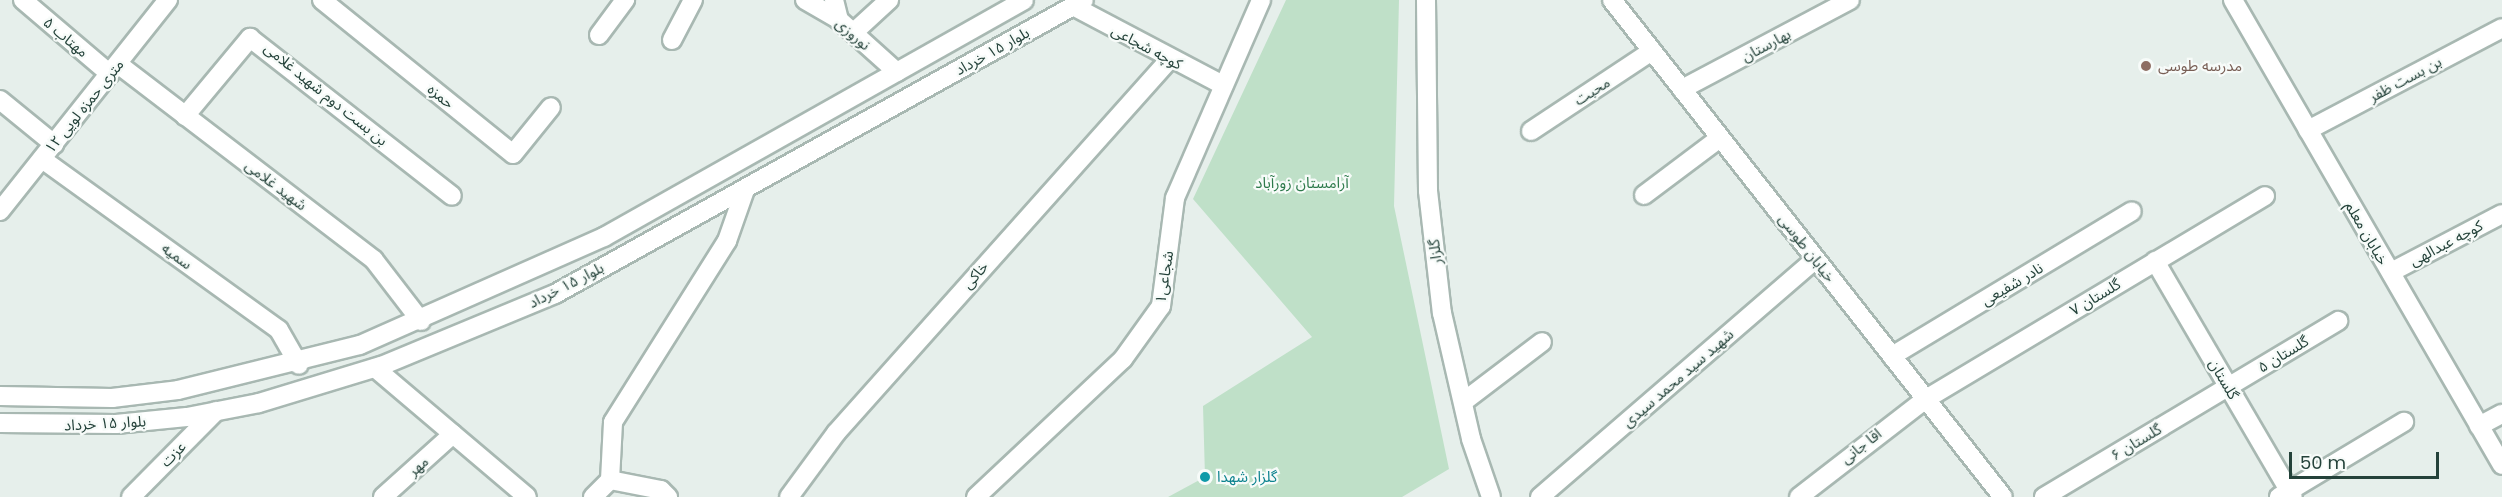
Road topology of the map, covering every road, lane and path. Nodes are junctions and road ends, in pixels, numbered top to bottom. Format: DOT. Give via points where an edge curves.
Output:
graph roads {
  1 [pos="23,0"];
  2 [pos="322,0"];
  3 [pos="625,0"];
  4 [pos="693,0"];
  5 [pos="805,0"];
  6 [pos="834,0"];
  7 [pos="889,0"];
  8 [pos="1024,0"];
  9 [pos="1261,0"];
  10 [pos="1426,0"];
  11 [pos="1612,0"];
  12 [pos="1850,0"];
  13 [pos="2233,0"];
  14 [pos="1078,3"];
  15 [pos="158,4"];
  16 [pos="998,14"];
  17 [pos="839,20"];
  18 [pos="2502,28"];
  19 [pos="853,33"];
  20 [pos="599,35"];
  21 [pos="1014,39"];
  22 [pos="672,40"];
  23 [pos="1652,51"];
  24 [pos="1169,60"];
  25 [pos="114,69"];
  26 [pos="897,72"];
  27 [pos="1223,85"];
  28 [pos="1682,89"];
  29 [pos="0,100"];
  30 [pos="551,107"];
  31 [pos="185,116"];
  32 [pos="2308,130"];
  33 [pos="1531,131"];
  34 [pos="1720,138"];
  35 [pos="54,144"];
  36 [pos="42,159"];
  37 [pos="745,190"];
  38 [pos="1644,195"];
  39 [pos="452,196"];
  40 [pos="2265,196"];
  41 [pos="0,211"];
  42 [pos="2132,211"];
  43 [pos="2502,214"];
  44 [pos="1816,260"];
  45 [pos="2155,261"];
  46 [pos="2391,272"];
  47 [pos="421,321"];
  48 [pos="2338,321"];
  49 [pos="1542,342"];
  50 [pos="1892,356"];
  51 [pos="299,365"];
  52 [pos="375,368"];
  53 [pos="2229,386"];
  54 [pos="0,396"];
  55 [pos="1926,399"];
  56 [pos="1463,402"];
  57 [pos="216,411"];
  58 [pos="2502,414"];
  59 [pos="2404,422"];
  60 [pos="0,423"];
  61 [pos="2479,426"];
  62 [pos="453,434"];
  63 [pos="2502,465"];
  64 [pos="610,480"];
  65 [pos="2287,495"];
  66 [pos="131,497"];
  67 [pos="383,497"];
  68 [pos="527,497"];
  69 [pos="593,497"];
  70 [pos="668,497"];
  71 [pos="789,497"];
  72 [pos="976,497"];
  73 [pos="1491,497"];
  74 [pos="1540,497"];
  75 [pos="1799,497"];
  76 [pos="2003,497"];
  77 [pos="2044,497"];
  1 -- 25 [label="street, مهتاب ۵"];
  2 -- 30 [label="street, حمزه" via="513,154"];
  3 -- 20 [label="street"];
  4 -- 22 [label="street"];
  5 -- 17 [label="street, نوروزی"];
  6 -- 17 [label="street"];
  7 -- 19 [label="street"];
  8 -- 16 [label="street, بلوار ۱۵ خرداد"];
  9 -- 27 [label="street, شجاعی۱"];
  10 -- 56 [label="street, گلزار" via="1428,191 1442,313"];
  11 -- 23 [label="street, خیابان طوسی"];
  12 -- 28 [label="street, بهارستان"];
  13 -- 32 [label="street, خیابان معلم"];
  14 -- 21 [label="street, بلوار ۱۵ خرداد"];
  14 -- 24 [label="street, کوچه شجاعی"];
  15 -- 25 [label="street, ۱۲ متری حمزه لویی"];
  16 -- 21 [label="street"];
  16 -- 26 [label="street, بلوار ۱۵ خرداد"];
  17 -- 19 [label="street, نوروزی"];
  18 -- 32 [label="street, بن بست ظفر"];
  19 -- 26 [label="street, نوروزی"];
  21 -- 37 [label="street, بلوار ۱۵ خرداد"];
  23 -- 28 [label="street, خیابان طوسی"];
  23 -- 33 [label="street, محبت"];
  24 -- 27 [label="street, کوچه شجاعی"];
  24 -- 71 [label="street, خاکی" via="843,424"];
  25 -- 31 [label="street, شهید غلامی"];
  25 -- 35 [label="street, ۱۲ متری حمزه لویی"];
  26 -- 47 [label="street, بلوار ۱۵ خرداد" via="604,237"];
  27 -- 72 [label="street, شجاعی۱" via="1175,198 1161,306 1123,359"];
  28 -- 34 [label="street, خیابان طوسی"];
  29 -- 35 [label="street"];
  31 -- 39 [label="street, بن بست دوم شهید غلامی" via="250,38"];
  31 -- 47 [label="street, شهید غلامی" via="374,260"];
  32 -- 46 [label="street, خیابان معلم"];
  34 -- 38 [label="street"];
  34 -- 44 [label="street, خیابان طوسی"];
  35 -- 36 [label="street, ۱۲ متری حمزه لویی"];
  36 -- 41 [label="street, ۱۲ متری حمزه لویی"];
  36 -- 51 [label="street, سمیه" via="279,330"];
  37 -- 52 [label="street, بلوار ۱۵ خرداد" via="555,294"];
  37 -- 64 [label="street" via="727,241 613,422"];
  40 -- 45 [label="street, گلستان ۷"];
  42 -- 50 [label="street, نادر شفیعی"];
  43 -- 46 [label="street, کوچه عبدالهی"];
  44 -- 50 [label="street, خیابان طوسی"];
  44 -- 74 [label="street, شهید سید محمد سیدی"];
  45 -- 53 [label="street, گلستان"];
  45 -- 55 [label="street, گلستان ۷"];
  46 -- 61 [label="street, خیابان معلم"];
  47 -- 51 [label="street, بلوار ۱۵ خرداد"];
  48 -- 53 [label="street, گلستان ۵"];
  49 -- 56 [label="street"];
  50 -- 55 [label="street, خیابان طوسی"];
  51 -- 54 [label="street, بلوار ۱۵ خرداد" via="112,398"];
  52 -- 57 [label="street, بلوار ۱۵ خرداد"];
  52 -- 62 [label="street"];
  53 -- 65 [label="street, گلستان"];
  53 -- 77 [label="street, گلستان ۶"];
  55 -- 75 [label="street, اقا جانی"];
  55 -- 76 [label="street, خیابان طوسی"];
  56 -- 73 [label="street, گلزار"];
  57 -- 60 [label="street, بلوار ۱۵ خرداد" via="116,424"];
  57 -- 66 [label="street, عزت"];
  58 -- 61 [label="street"];
  59 -- 65 [label="street"];
  61 -- 63 [label="street, خیابان معلم"];
  62 -- 67 [label="street, مهر"];
  62 -- 68 [label="street"];
  64 -- 69 [label="street"];
  64 -- 70 [label="street" via="661,490"];
}
